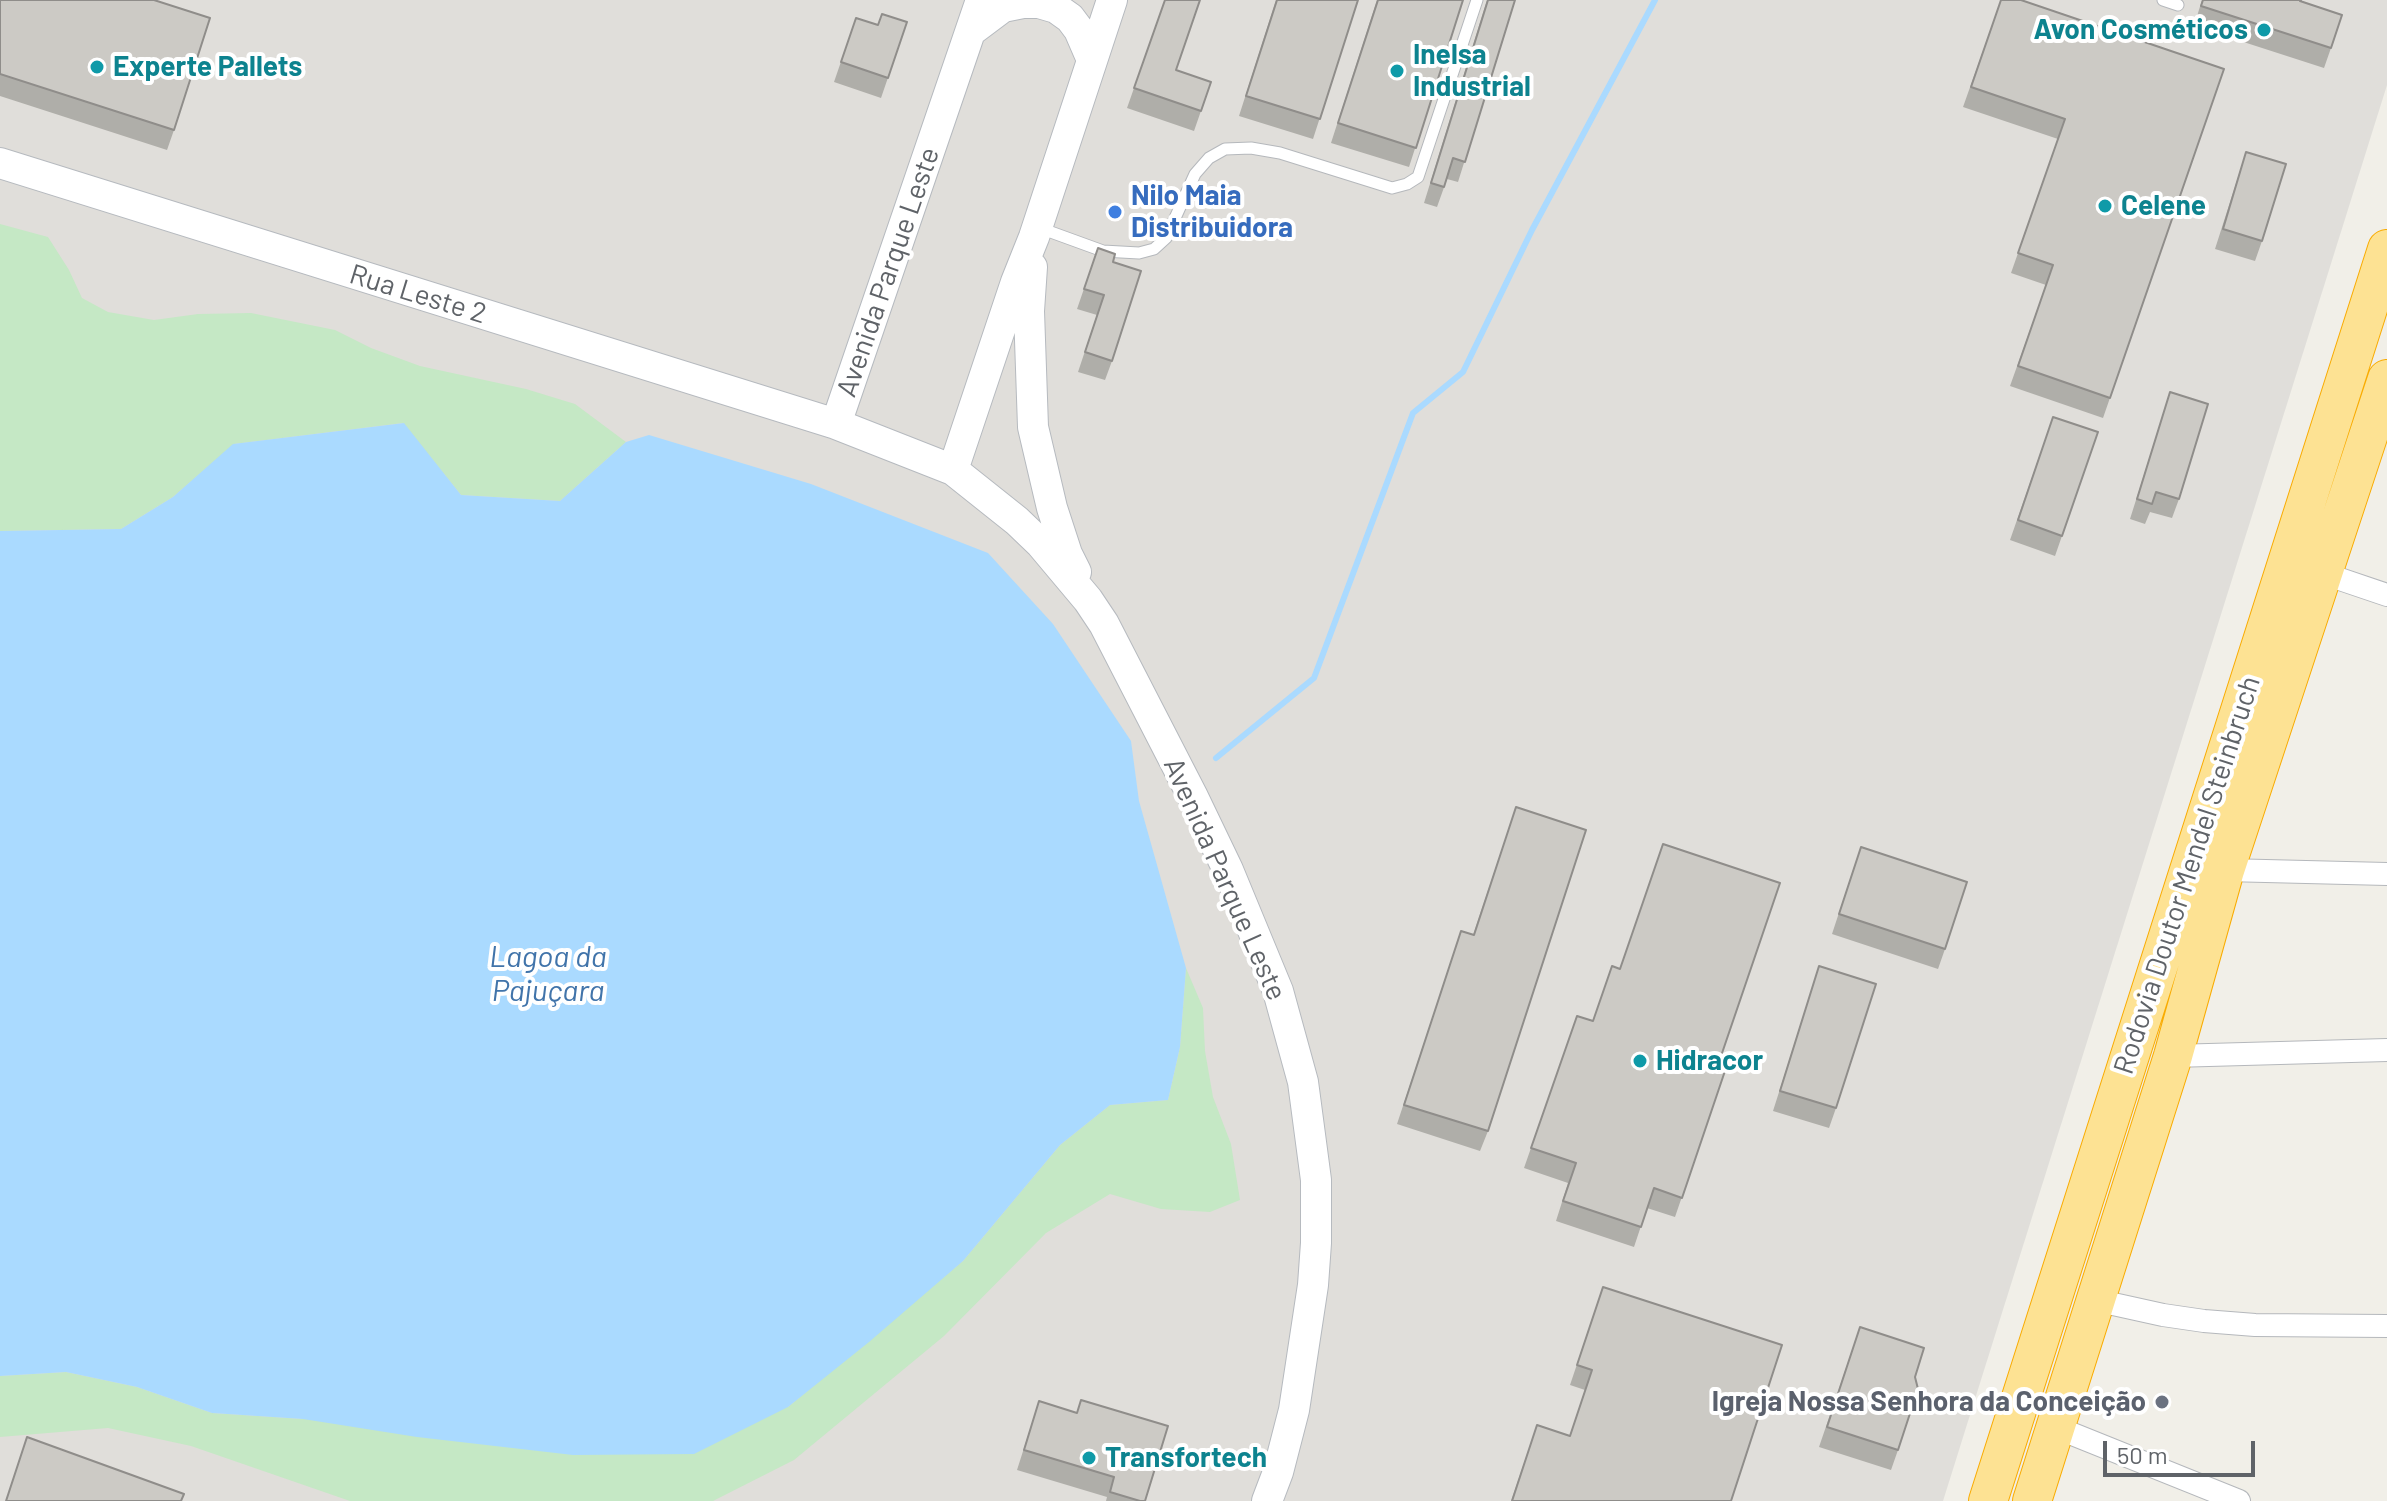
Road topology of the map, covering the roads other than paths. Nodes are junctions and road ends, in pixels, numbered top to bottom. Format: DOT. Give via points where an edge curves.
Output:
graph roads {
  1 [pos="981,0"];
  2 [pos="1112,0"];
  3 [pos="1477,0"];
  4 [pos="2163,0"];
  5 [pos="2178,5"];
  6 [pos="971,31"];
  7 [pos="1092,60"];
  8 [pos="0,163"];
  9 [pos="1035,232"];
  10 [pos="2387,249"];
  11 [pos="2387,379"];
  12 [pos="836,424"];
  13 [pos="953,470"];
  14 [pos="2322,573"];
  15 [pos="2387,595"];
  16 [pos="1088,600"];
  17 [pos="2225,870"];
  18 [pos="2387,874"];
  19 [pos="2387,1050"];
  20 [pos="2173,1056"];
  21 [pos="2095,1300"];
  22 [pos="2387,1326"];
  23 [pos="2055,1427"];
  24 [pos="1267,1501"];
  25 [pos="1988,1501"];
  26 [pos="2032,1501"];
  27 [pos="2239,1501"];
  1 -- 6 [label="street, Avenida Parque Leste"];
  2 -- 7 [label="street"];
  3 -- 9 [label="lane" via="1418,177 1407,184 1392,188 1280,153 1225,149 1195,174 1166,238 1154,249 1103,251"];
  4 -- 5 [label="lane"];
  6 -- 7 [label="street" via="1003,7 1039,3 1070,18"];
  6 -- 12 [label="street, Avenida Parque Leste"];
  7 -- 9 [label="street"];
  8 -- 12 [label="street, Rua Leste 2"];
  9 -- 13 [label="street"];
  9 -- 16 [label="street" via="1029,311 1033,427 1052,508"];
  10 -- 25 [label="highway, Rodovia Doutor Mendel Steinbruch"];
  11 -- 14 [label="highway, Rodovia Doutor Mendel Steinbruch"];
  12 -- 13 [label="street, Avenida Parque Leste"];
  13 -- 16 [label="street, Avenida Parque Leste" via="1041,544"];
  14 -- 15 [label="street"];
  14 -- 17 [label="highway, Rodovia Doutor Mendel Steinbruch"];
  16 -- 24 [label="street, Avenida Parque Leste" via="1228,870 1278,991 1303,1082 1316,1180 1313,1285 1294,1410"];
  17 -- 18 [label="street"];
  17 -- 20 [label="highway, Rodovia Doutor Mendel Steinbruch"];
  19 -- 20 [label="street"];
  20 -- 21 [label="highway, Rodovia Doutor Mendel Steinbruch"];
  21 -- 22 [label="street" via="2204,1321"];
  21 -- 23 [label="highway, Rodovia Doutor Mendel Steinbruch"];
  23 -- 26 [label="highway, Rodovia Doutor Mendel Steinbruch"];
  23 -- 27 [label="street"];
}
